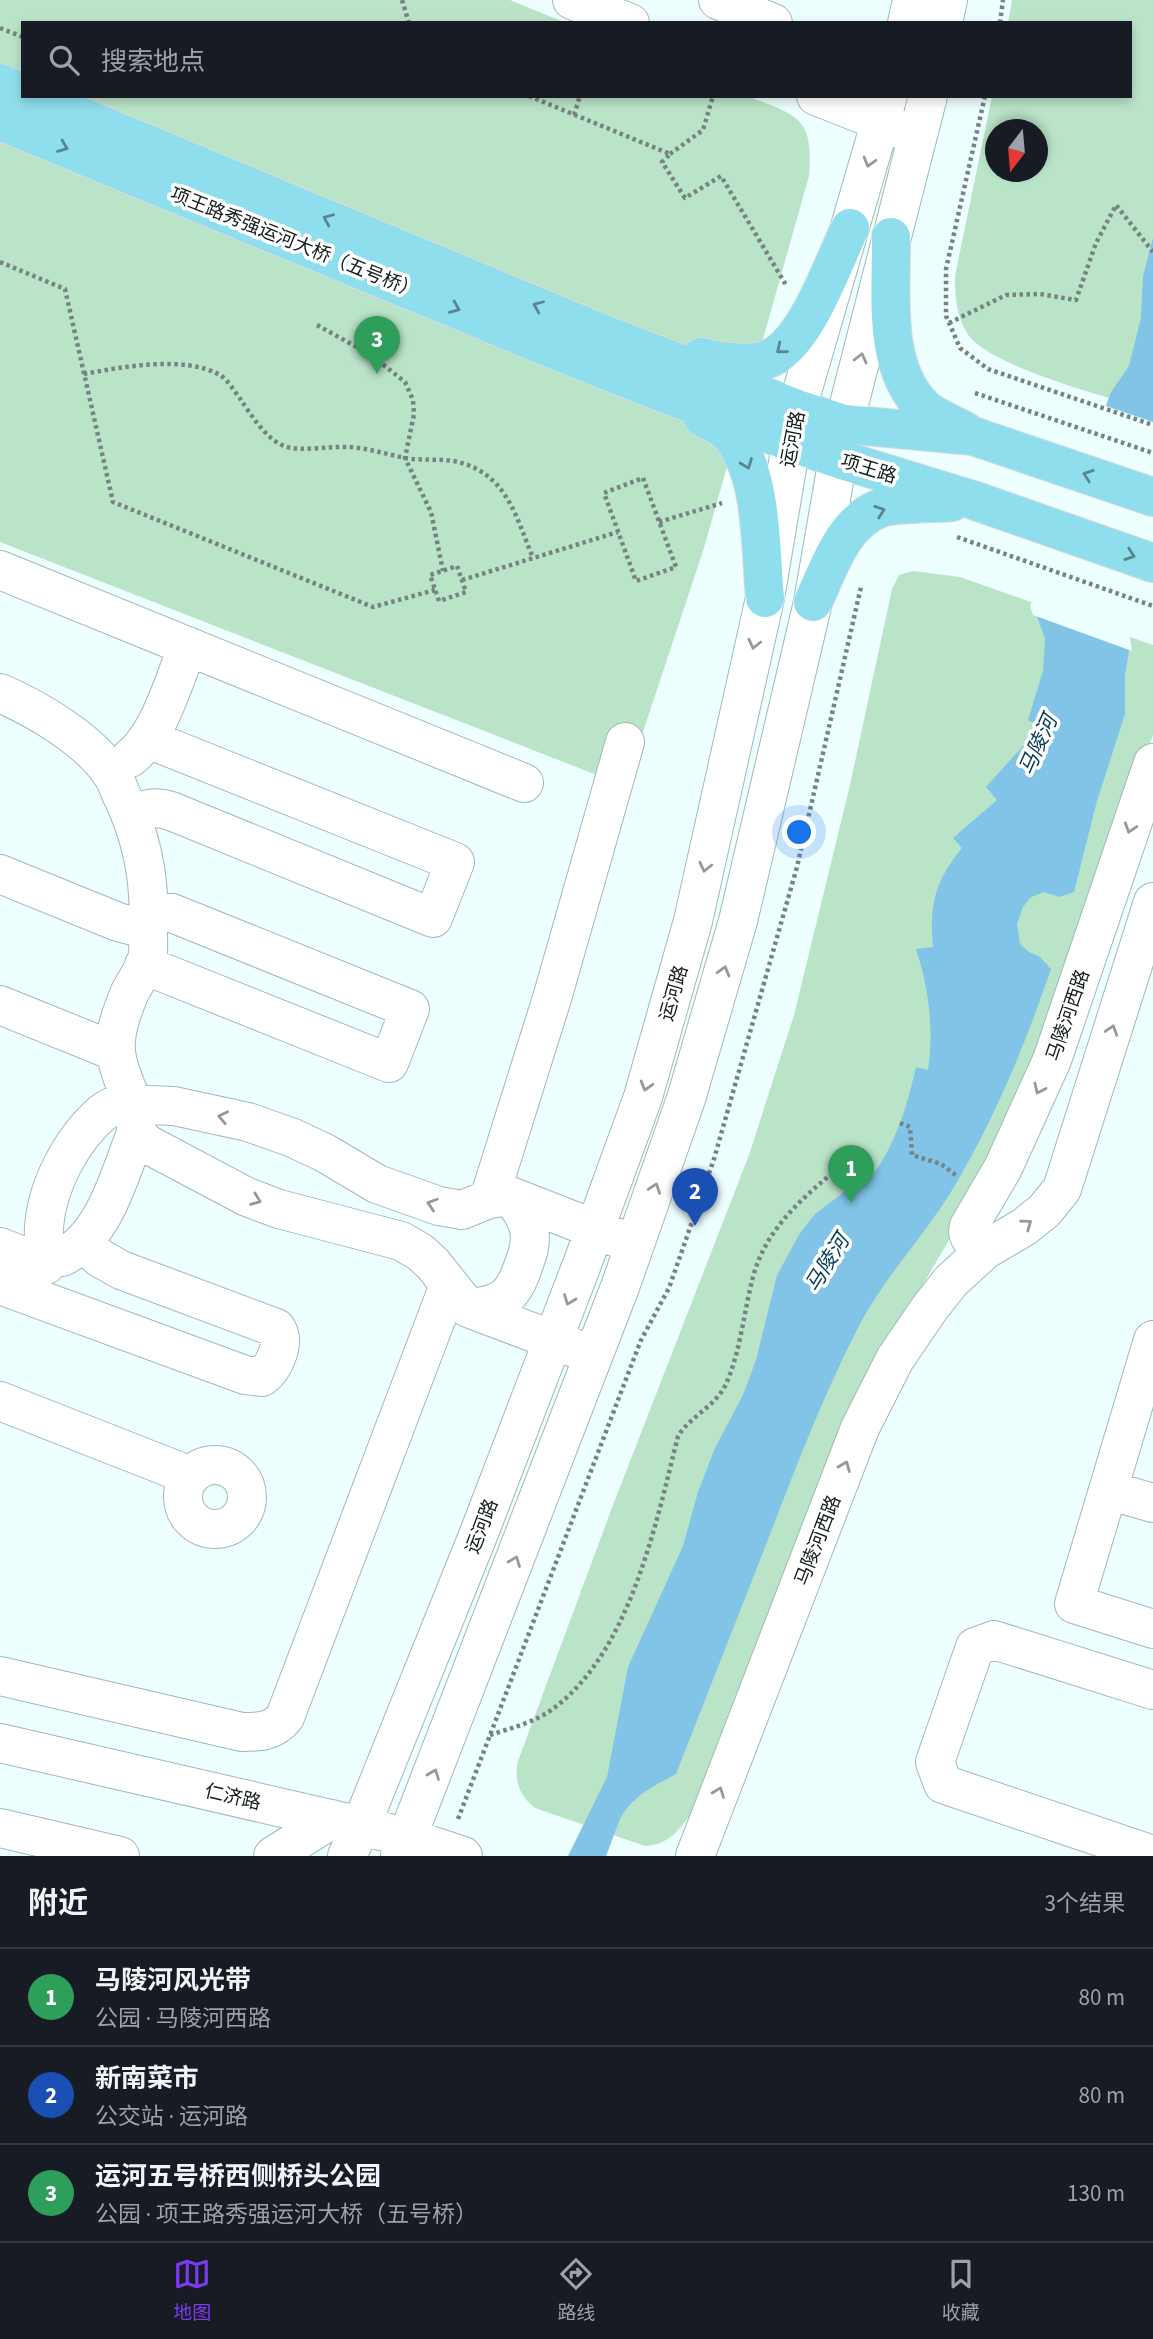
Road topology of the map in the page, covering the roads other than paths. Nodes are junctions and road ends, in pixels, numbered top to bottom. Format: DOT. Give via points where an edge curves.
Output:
graph roads {
  1 [pos="718,0"];
  2 [pos="912,0"];
  3 [pos="947,0"];
  4 [pos="582,2"];
  5 [pos="625,21"];
  6 [pos="768,21"];
  7 [pos="907,21"];
  8 [pos="943,21"];
  9 [pos="0,83"];
  10 [pos="21,92"];
  11 [pos="36,98"];
  12 [pos="826,98"];
  13 [pos="927,98"];
  14 [pos="884,109"];
  15 [pos="0,121"];
  16 [pos="917,136"];
  17 [pos="850,228"];
  18 [pos="891,237"];
  19 [pos="607,353"];
  20 [pos="794,425"];
  21 [pos="973,436"];
  22 [pos="842,442"];
  23 [pos="1153,498"];
  24 [pos="973,500"];
  25 [pos="1153,563"];
  26 [pos="0,570"];
  27 [pos="765,598"];
  28 [pos="813,602"];
  29 [pos="188,646"];
  30 [pos="0,693"];
  31 [pos="148,739"];
  32 [pos="625,743"];
  33 [pos="1153,763"];
  34 [pos="111,773"];
  35 [pos="524,783"];
  36 [pos="132,817"];
  37 [pos="0,874"];
  38 [pos="1153,902"];
  39 [pos="147,936"];
  40 [pos="0,1005"];
  41 [pos="116,1052"];
  42 [pos="134,1113"];
  43 [pos="500,1197"];
  44 [pos="595,1229"];
  45 [pos="83,1243"];
  46 [pos="635,1245"];
  47 [pos="0,1247"];
  48 [pos="985,1250"];
  49 [pos="46,1265"];
  50 [pos="0,1272"];
  51 [pos="0,1285"];
  52 [pos="458,1296"];
  53 [pos="554,1339"];
  54 [pos="1152,1350"];
  55 [pos="594,1355"];
  56 [pos="0,1401"];
  57 [pos="191,1475"];
  58 [pos="1108,1490"];
  59 [pos="1153,1503"];
  60 [pos="1153,1629"];
  61 [pos="0,1676"];
  62 [pos="1153,1690"];
  63 [pos="0,1744"];
  64 [pos="0,1828"];
  65 [pos="347,1834"];
  66 [pos="405,1847"];
  67 [pos="455,1853"];
  68 [pos="1153,1855"];
  69 [pos="120,1856"];
  70 [pos="273,1856"];
  71 [pos="695,1856"];
  1 -- 6 [label="street"];
  2 -- 7 [label="street"];
  3 -- 8 [label="street"];
  4 -- 5 [label="street"];
  9 -- 10 [label="main road"];
  19 -- 11 [label="main road, 项王路秀强运河大桥（五号桥）, one-way"];
  12 -- 14 [label="street"];
  13 -- 16 [label="street"];
  14 -- 16 [label="street"];
  14 -- 17 [label="street, 运河路, one-way"];
  15 -- 19 [label="main road, 项王路秀强运河大桥（五号桥）, one-way"];
  16 -- 18 [label="street"];
  17 -- 19 [label="main road, one-way" via="800,332 775,356 745,363"];
  17 -- 20 [label="street, 运河路"];
  18 -- 21 [label="main road" via="893,340 910,391 925,409"];
  22 -- 18 [label="street, one-way"];
  19 -- 20 [label="main road, 项王路"];
  19 -- 27 [label="main road, one-way" via="725,429 742,450 753,478"];
  20 -- 22 [label="main road, 项王路"];
  20 -- 27 [label="street, 运河路"];
  21 -- 22 [label="main road, 项王路"];
  23 -- 21 [label="main road, 项王路, one-way"];
  22 -- 24 [label="main road, 项王路"];
  22 -- 28 [label="street"];
  24 -- 25 [label="main road, 项王路, one-way"];
  28 -- 24 [label="main road, one-way" via="858,520 882,508"];
  26 -- 29 [label="street"];
  27 -- 44 [label="street, 运河路, one-way" via="693,921 643,1097"];
  46 -- 28 [label="street, one-way" via="686,1100 738,921"];
  29 -- 31 [label="street"];
  29 -- 35 [label="street"];
  30 -- 34 [label="street" via="29,705 79,740"];
  31 -- 34 [label="street"];
  31 -- 36 [label="street" via="455,862 433,918 160,807"];
  32 -- 43 [label="street"];
  33 -- 48 [label="street, 马陵河西路, one-way" via="1052,1060 1003,1168 969,1226 970,1239"];
  34 -- 36 [label="street"];
  36 -- 39 [label="street" via="145,863"];
  37 -- 39 [label="street"];
  48 -- 38 [label="street, 马陵河西路, one-way" via="1024,1227 1062,1189"];
  39 -- 39 [label="street" via="389,1063 410,1009 172,913"];
  39 -- 41 [label="street" via="117,1029"];
  40 -- 41 [label="street"];
  41 -- 42 [label="street"];
  43 -- 42 [label="street, one-way" via="462,1210 439,1206 377,1184 325,1153 248,1122 174,1106 148,1105"];
  42 -- 45 [label="street" via="118,1181 93,1233"];
  42 -- 49 [label="street" via="104,1112 67,1157 51,1192 44,1226"];
  42 -- 52 [label="street, one-way" via="147,1144 247,1197 401,1241 433,1264"];
  43 -- 44 [label="street"];
  43 -- 52 [label="street" via="524,1215 530,1230 520,1278 504,1299 488,1306"];
  44 -- 46 [label="street"];
  44 -- 53 [label="street, 运河路, one-way"];
  45 -- 49 [label="street"];
  45 -- 51 [label="street" via="121,1270 276,1328 281,1342 269,1372 262,1377 245,1375"];
  46 -- 55 [label="street"];
  47 -- 49 [label="street"];
  71 -- 48 [label="street, 马陵河西路, one-way" via="860,1428 895,1359 929,1309 951,1280"];
  49 -- 50 [label="street"];
  52 -- 53 [label="street"];
  52 -- 61 [label="street" via="279,1724 269,1730 242,1732"];
  53 -- 55 [label="street"];
  53 -- 65 [label="street, 运河路"];
  54 -- 58 [label="street"];
  66 -- 55 [label="street, one-way"];
  56 -- 57 [label="street"];
  58 -- 59 [label="street"];
  58 -- 60 [label="street" via="1074,1604"];
  62 -- 68 [label="street" via="994,1640 975,1647 935,1762 943,1784"];
  63 -- 65 [label="street, 仁济路"];
  64 -- 69 [label="street"];
  65 -- 66 [label="street, 仁济路"];
  65 -- 70 [label="street"];
  66 -- 67 [label="street, 仁济路"];
}
